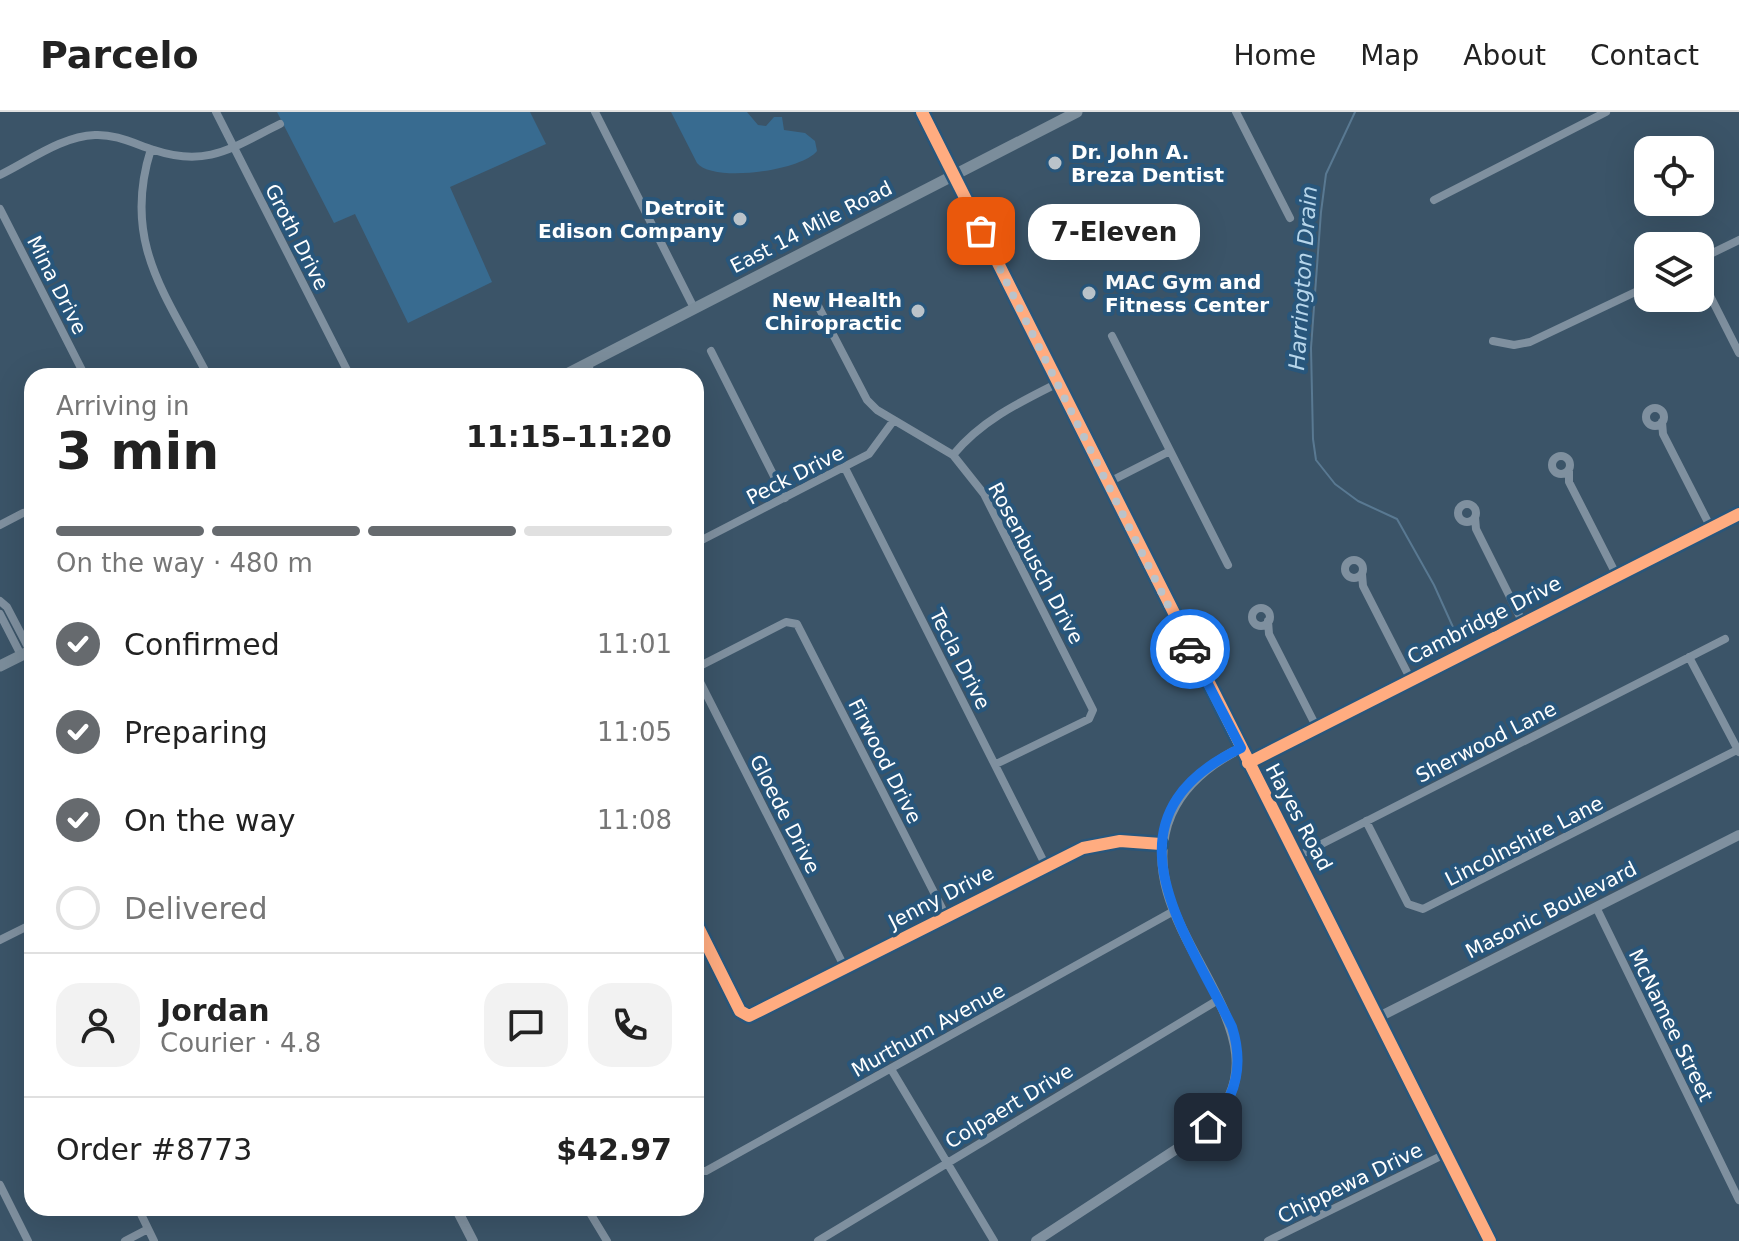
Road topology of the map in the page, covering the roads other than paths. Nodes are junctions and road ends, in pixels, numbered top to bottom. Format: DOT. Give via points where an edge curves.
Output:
graph roads {
  1 [pos="216,112"];
  2 [pos="595,112"];
  3 [pos="922,112"];
  4 [pos="1077,112"];
  5 [pos="1236,112"];
  6 [pos="1606,112"];
  7 [pos="280,124"];
  8 [pos="234,147"];
  9 [pos="151,149"];
  10 [pos="954,174"];
  11 [pos="0,175"];
  12 [pos="1434,200"];
  13 [pos="0,209"];
  14 [pos="1290,218"];
  15 [pos="1739,240"];
  16 [pos="1714,252"];
  17 [pos="1634,293"];
  18 [pos="814,298"];
  19 [pos="1714,304"];
  20 [pos="694,308"];
  21 [pos="1112,336"];
  22 [pos="1493,341"];
  23 [pos="711,351"];
  24 [pos="1739,353"];
  25 [pos="587,364"];
  26 [pos="81,368"];
  27 [pos="204,368"];
  28 [pos="346,368"];
  29 [pos="579,368"];
  30 [pos="589,368"];
  31 [pos="1056,384"];
  32 [pos="894,420"];
  33 [pos="1662,422"];
  34 [pos="1653,426"];
  35 [pos="1663,434"];
  36 [pos="1170,451"];
  37 [pos="953,455"];
  38 [pos="845,468"];
  39 [pos="1569,469"];
  40 [pos="1559,473"];
  41 [pos="1569,482"];
  42 [pos="1107,483"];
  43 [pos="785,498"];
  44 [pos="23,513"];
  45 [pos="1739,514"];
  46 [pos="1475,517"];
  47 [pos="1465,521"];
  48 [pos="0,525"];
  49 [pos="1711,528"];
  50 [pos="1476,529"];
  51 [pos="704,539"];
  52 [pos="1228,565"];
  53 [pos="1362,574"];
  54 [pos="1617,576"];
  55 [pos="1352,578"];
  56 [pos="1363,586"];
  57 [pos="0,601"];
  58 [pos="0,614"];
  59 [pos="1268,621"];
  60 [pos="1523,623"];
  61 [pos="1259,626"];
  62 [pos="1269,634"];
  63 [pos="1725,639"];
  64 [pos="24,643"];
  65 [pos="24,647"];
  66 [pos="24,654"];
  67 [pos="1689,657"];
  68 [pos="0,666"];
  69 [pos="704,667"];
  70 [pos="1411,680"];
  71 [pos="704,687"];
  72 [pos="1317,728"];
  73 [pos="1241,748"];
  74 [pos="1738,751"];
  75 [pos="1248,763"];
  76 [pos="996,764"];
  77 [pos="1366,821"];
  78 [pos="1739,835"];
  79 [pos="1161,844"];
  80 [pos="1298,856"];
  81 [pos="1046,866"];
  82 [pos="1596,907"];
  83 [pos="1172,912"];
  84 [pos="946,916"];
  85 [pos="24,928"];
  86 [pos="704,938"];
  87 [pos="0,940"];
  88 [pos="845,968"];
  89 [pos="1218,1000"];
  90 [pos="1379,1017"];
  91 [pos="891,1069"];
  92 [pos="1445,1154"];
  93 [pos="946,1163"];
  94 [pos="704,1168"];
  95 [pos="0,1185"];
  96 [pos="1739,1200"];
  97 [pos="142,1216"];
  98 [pos="460,1216"];
  99 [pos="592,1216"];
  100 [pos="148,1229"];
  101 [pos="28,1241"];
  102 [pos="125,1241"];
  103 [pos="154,1241"];
  104 [pos="473,1241"];
  105 [pos="607,1241"];
  106 [pos="818,1241"];
  107 [pos="994,1241"];
  108 [pos="1036,1241"];
  109 [pos="1268,1241"];
  110 [pos="1490,1241"];
  1 -- 8 [label="street, Groth Drive"];
  2 -- 20 [label="street"];
  3 -- 10 [label="street, Hayes Road"];
  4 -- 10 [label="main road, East 14 Mile Road"];
  5 -- 14 [label="street"];
  6 -- 12 [label="street"];
  7 -- 8 [label="street"];
  8 -- 9 [label="street" via="197,159"];
  8 -- 28 [label="street, Groth Drive"];
  9 -- 11 [label="street" via="93,135 69,140"];
  9 -- 27 [label="street" via="139,201 143,240"];
  10 -- 20 [label="main road, East 14 Mile Road"];
  10 -- 31 [label="street, Hayes Road"];
  13 -- 26 [label="street, Mina Drive"];
  15 -- 16 [label="street"];
  17 -- 22 [label="street" via="1530,342"];
  18 -- 32 [label="street, Rosenbusch Drive" via="867,400"];
  19 -- 24 [label="street"];
  20 -- 25 [label="main road, East 14 Mile Road"];
  21 -- 36 [label="street"];
  23 -- 43 [label="street"];
  25 -- 29 [label="main road, East 14 Mile Road"];
  25 -- 30 [label="street"];
  31 -- 37 [label="street" via="994,417"];
  31 -- 42 [label="street, Hayes Road"];
  32 -- 37 [label="street, Rosenbusch Drive"];
  32 -- 38 [label="street, Peck Drive" via="879,445"];
  33 -- 34 [label="street"];
  33 -- 34 [label="street" via="1662,413 1652,409 1646,418"];
  33 -- 35 [label="street"];
  34 -- 35 [label="street"];
  35 -- 49 [label="street"];
  36 -- 42 [label="street"];
  36 -- 52 [label="street"];
  37 -- 76 [label="street, Rosenbusch Drive" via="984,494 1093,714"];
  38 -- 43 [label="street, Peck Drive"];
  38 -- 76 [label="street, Tecla Drive"];
  39 -- 40 [label="street"];
  39 -- 40 [label="street" via="1569,461 1559,456 1552,465"];
  39 -- 41 [label="street"];
  40 -- 41 [label="street"];
  41 -- 54 [label="street"];
  42 -- 73 [label="street, Hayes Road"];
  43 -- 51 [label="street, Peck Drive"];
  44 -- 48 [label="street"];
  45 -- 49 [label="street, Cambridge Drive"];
  46 -- 47 [label="street"];
  46 -- 47 [label="street" via="1475,508 1465,504 1458,513"];
  46 -- 50 [label="street"];
  47 -- 50 [label="street"];
  49 -- 54 [label="street, Cambridge Drive"];
  50 -- 60 [label="street"];
  53 -- 55 [label="street"];
  53 -- 55 [label="street" via="1360,563 1350,562 1346,569"];
  53 -- 56 [label="street"];
  54 -- 60 [label="street, Cambridge Drive"];
  55 -- 56 [label="street"];
  56 -- 70 [label="street"];
  57 -- 64 [label="street"];
  58 -- 65 [label="street"];
  59 -- 61 [label="street"];
  59 -- 61 [label="street" via="1266,610 1258,609 1252,617"];
  59 -- 62 [label="street"];
  60 -- 70 [label="street, Cambridge Drive"];
  61 -- 62 [label="street"];
  62 -- 72 [label="street"];
  63 -- 67 [label="street, Sherwood Lane"];
  66 -- 68 [label="main road"];
  67 -- 74 [label="street"];
  67 -- 77 [label="street, Sherwood Lane"];
  69 -- 84 [label="street, Firwood Drive" via="794,622"];
  70 -- 72 [label="street, Cambridge Drive"];
  71 -- 88 [label="street, Gloede Drive"];
  72 -- 75 [label="street, Cambridge Drive"];
  73 -- 75 [label="street, Hayes Road"];
  73 -- 79 [label="street" via="1212,763 1188,787"];
  74 -- 77 [label="street, Lincolnshire Lane" via="1423,909 1408,904"];
  75 -- 80 [label="street, Hayes Road"];
  76 -- 81 [label="street, Tecla Drive"];
  77 -- 80 [label="street, Sherwood Lane"];
  78 -- 82 [label="street, Masonic Boulevard"];
  79 -- 81 [label="street, Jenny Drive" via="1106,842"];
  79 -- 83 [label="street"];
  80 -- 90 [label="street, Hayes Road"];
  81 -- 84 [label="street, Jenny Drive"];
  82 -- 90 [label="street, Masonic Boulevard"];
  82 -- 96 [label="street, McNamee Street"];
  83 -- 89 [label="street"];
  83 -- 91 [label="street, Murthum Avenue"];
  84 -- 88 [label="street, Jenny Drive"];
  85 -- 87 [label="street"];
  86 -- 88 [label="street, Jenny Drive" via="745,1016"];
  89 -- 93 [label="street, Colpaert Drive"];
  89 -- 108 [label="street" via="1235,1037 1238,1060 1233,1089 1218,1117"];
  90 -- 92 [label="street, Hayes Road"];
  91 -- 93 [label="street"];
  91 -- 94 [label="street, Murthum Avenue"];
  92 -- 109 [label="street, Chippewa Drive"];
  92 -- 110 [label="street, Hayes Road"];
  93 -- 106 [label="street, Colpaert Drive"];
  93 -- 107 [label="street"];
  95 -- 101 [label="street"];
  97 -- 100 [label="street"];
  98 -- 104 [label="street"];
  99 -- 105 [label="street"];
  100 -- 102 [label="street"];
  100 -- 103 [label="street"];
}
